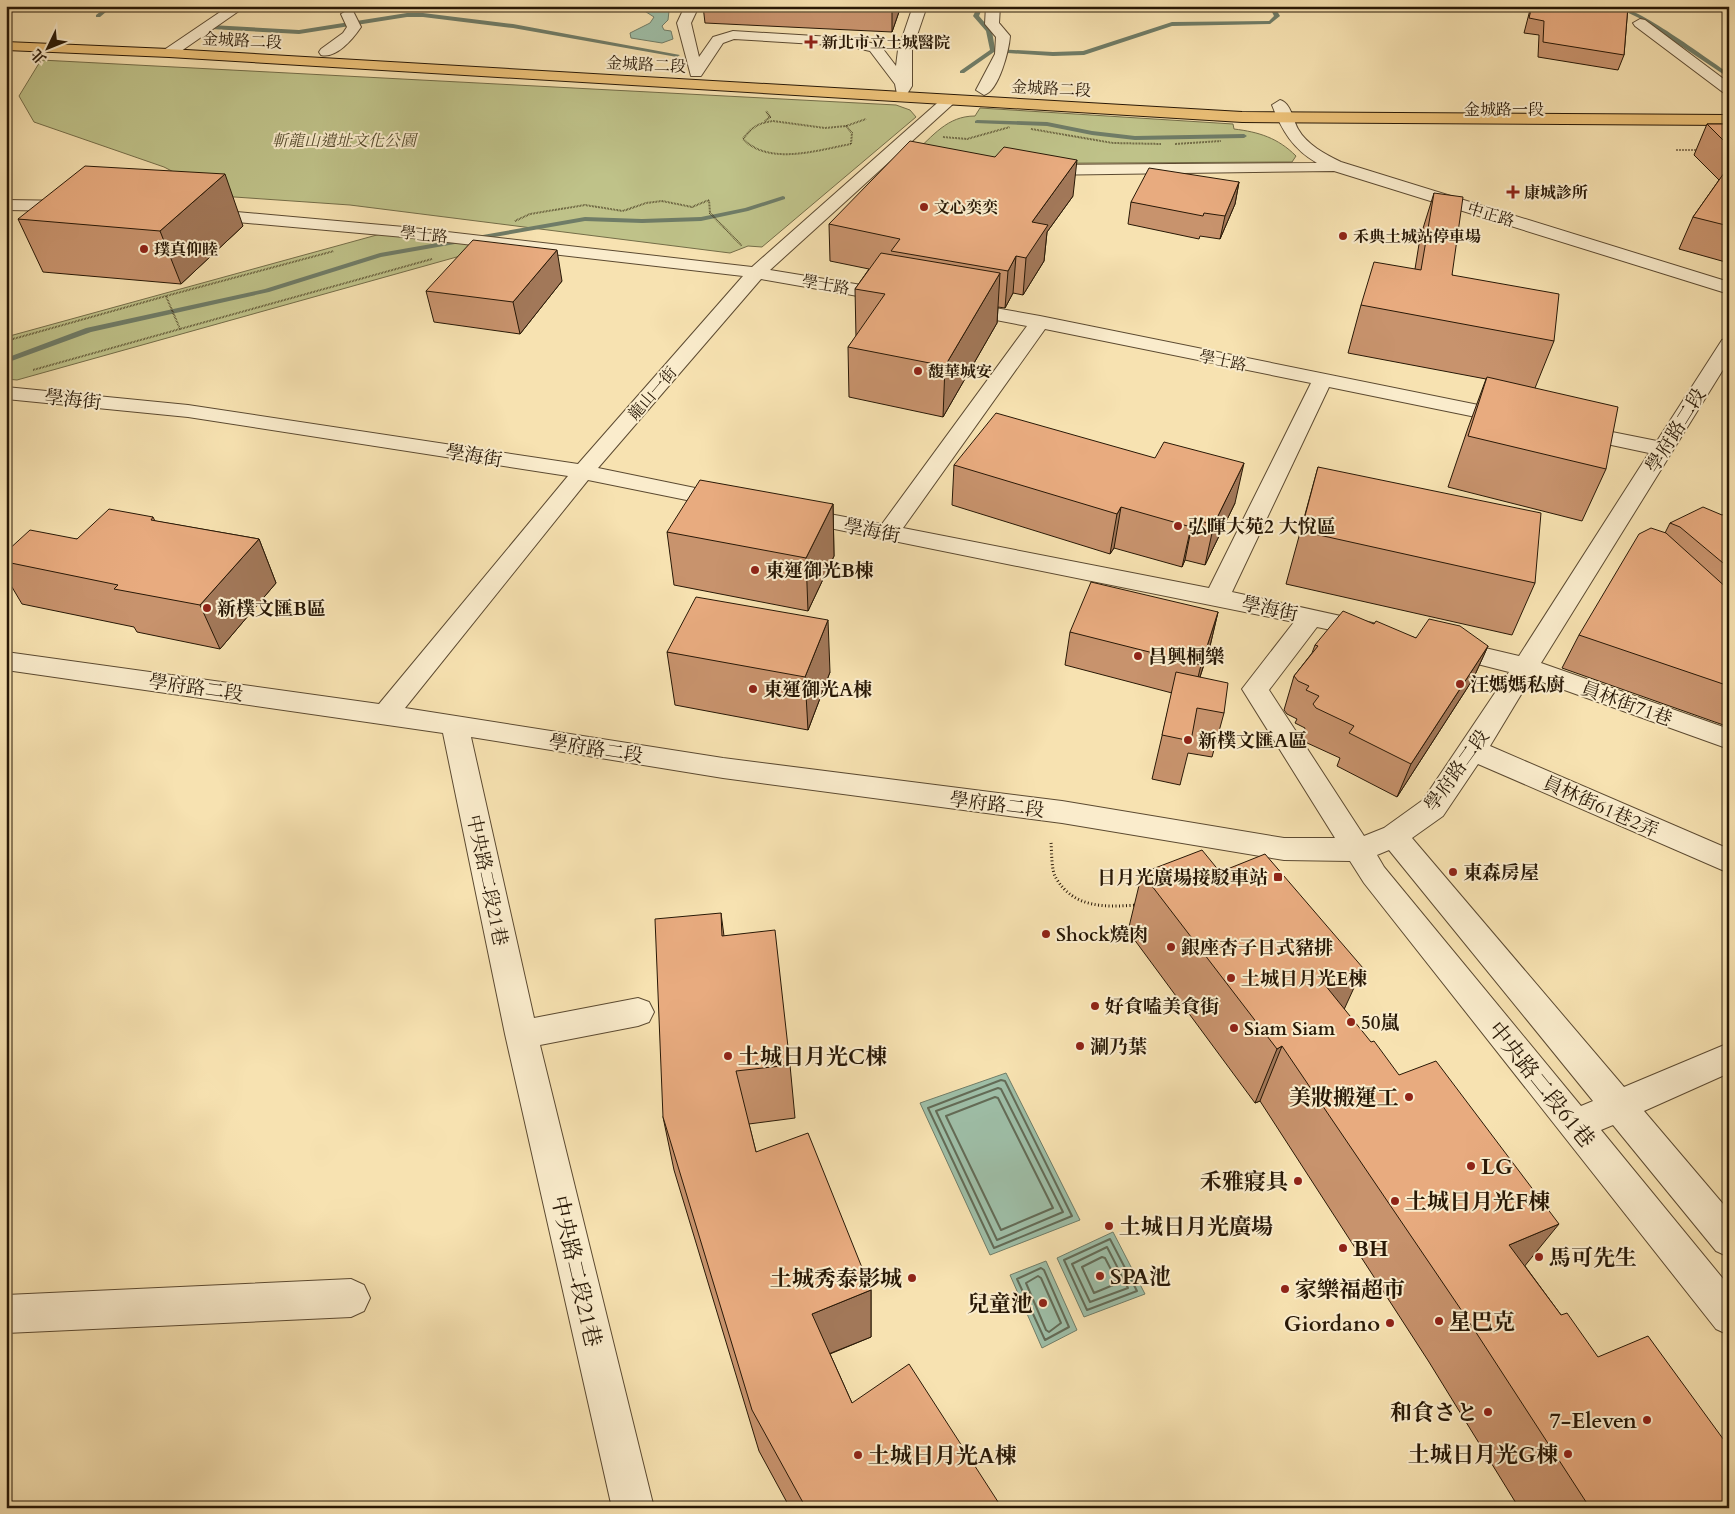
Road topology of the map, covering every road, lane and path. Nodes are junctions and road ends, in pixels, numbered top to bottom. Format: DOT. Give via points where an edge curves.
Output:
graph roads {
  1 [pos="239,6"];
  2 [pos="692,6"];
  3 [pos="920,6"];
  4 [pos="993,6"];
  5 [pos="348,14"];
  6 [pos="1640,24"];
  7 [pos="6,35"];
  8 [pos="6,46"];
  9 [pos="175,48"];
  10 [pos="326,52"];
  11 [pos="696,74"];
  12 [pos="984,90"];
  13 [pos="1729,90"];
  14 [pos="902,91"];
  15 [pos="949,100"];
  16 [pos="1729,108"];
  17 [pos="1282,112"];
  18 [pos="868,118"];
  19 [pos="1729,120"];
  20 [pos="846,126"];
  21 [pos="1011,127"];
  22 [pos="1029,129"];
  23 [pos="936,138"];
  24 [pos="1228,141"];
  25 [pos="1164,144"];
  26 [pos="1172,144"];
  27 [pos="1676,150"];
  28 [pos="1701,150"];
  29 [pos="1335,166"];
  30 [pos="873,169"];
  31 [pos="898,170"];
  32 [pos="1018,170"];
  33 [pos="6,204"];
  34 [pos="86,207"];
  35 [pos="185,212"];
  36 [pos="508,224"];
  37 [pos="744,248"];
  38 [pos="337,250"];
  39 [pos="438,258"];
  40 [pos="757,272"];
  41 [pos="1729,288"];
  42 [pos="166,296"];
  43 [pos="913,300"];
  44 [pos="942,305"];
  45 [pos="1040,322"];
  46 [pos="180,329"];
  47 [pos="6,341"];
  48 [pos="1729,344"];
  49 [pos="24,372"];
  50 [pos="1322,381"];
  51 [pos="6,393"];
  52 [pos="1527,421"];
  53 [pos="1556,427"];
  54 [pos="1663,449"];
  55 [pos="583,472"];
  56 [pos="745,504"];
  57 [pos="774,510"];
  58 [pos="888,533"];
  59 [pos="1217,597"];
  60 [pos="1312,617"];
  61 [pos="1390,635"];
  62 [pos="1429,644"];
  63 [pos="6,661"];
  64 [pos="1526,667"];
  65 [pos="385,714"];
  66 [pos="455,726"];
  67 [pos="1729,739"];
  68 [pos="1473,750"];
  69 [pos="1394,836"];
  70 [pos="1051,843"];
  71 [pos="1358,850"];
  72 [pos="1729,862"];
  73 [pos="1144,899"];
  74 [pos="638,1012"];
  75 [pos="521,1034"];
  76 [pos="1729,1057"];
  77 [pos="1618,1105"];
  78 [pos="1575,1125"];
  79 [pos="1729,1239"];
  80 [pos="351,1298"];
  81 [pos="6,1314"];
  82 [pos="1729,1316"];
  83 [pos="633,1508"];
  1 -- 9 [label="street"];
  2 -- 11 [label="street" via="684,24"];
  3 -- 14 [label="street" via="904,50"];
  4 -- 12 [label="street" via="992,24 1003,36 1002,54"];
  5 -- 10 [label="street" via="354,26 348,36"];
  6 -- 13 [label="street"];
  7 -- 9 [label="main road, 金城路二段"];
  8 -- 9 [label="main road, 金城路二段"];
  9 -- 10 [label="main road, 金城路二段"];
  9 -- 14 [label="main road, 金城路二段"];
  10 -- 11 [label="main road, 金城路二段"];
  11 -- 14 [label="main road, 金城路二段"];
  11 -- 14 [label="street" via="718,40 733,35 839,41 875,48"];
  12 -- 14 [label="main road, 金城路二段"];
  12 -- 17 [label="main road, 金城路二段"];
  14 -- 15 [label="main road, 金城路二段"];
  15 -- 17 [label="main road, 金城路二段"];
  15 -- 30 [label="street, 龍山一街"];
  16 -- 17 [label="main road, 金城路一段"];
  17 -- 19 [label="main road, 金城路一段"];
  17 -- 29 [label="street, 中正路" via="1302,148"];
  18 -- 20 [label="path"];
  20 -- 20 [label="path" via="852,133 851,144 826,148 776,154 757,152 743,139 747,130 779,120 836,128"];
  21 -- 23 [label="path" via="967,139"];
  22 -- 25 [label="path" via="1113,143"];
  24 -- 26 [label="path"];
  27 -- 28 [label="path"];
  29 -- 32 [label="street"];
  29 -- 41 [label="street, 中正路"];
  30 -- 31 [label="street"];
  30 -- 40 [label="street, 龍山一街"];
  33 -- 34 [label="street"];
  35 -- 40 [label="street, 學士路" via="404,232"];
  36 -- 37 [label="path" via="530,214 585,205 623,211 646,203 662,201 692,207 709,200 710,212"];
  38 -- 42 [label="path"];
  39 -- 46 [label="path"];
  40 -- 43 [label="street, 學士路"];
  40 -- 55 [label="street, 龍山一街"];
  42 -- 46 [label="path"];
  42 -- 47 [label="path"];
  44 -- 45 [label="street, 學士路"];
  45 -- 50 [label="street, 學士路"];
  45 -- 58 [label="street"];
  46 -- 49 [label="path"];
  48 -- 54 [label="street, 學府路二段"];
  50 -- 52 [label="street, 學士路"];
  50 -- 59 [label="street"];
  51 -- 55 [label="street, 學海街" via="188,411"];
  53 -- 54 [label="street"];
  54 -- 64 [label="street, 學府路二段" via="1614,544"];
  55 -- 56 [label="street, 學海街"];
  55 -- 65 [label="street, 龍山一街"];
  57 -- 58 [label="street, 學海街"];
  58 -- 59 [label="street, 學海街"];
  59 -- 60 [label="street, 學海街"];
  60 -- 61 [label="street, 學海街"];
  60 -- 71 [label="street, 中央路二段61巷" via="1255,690"];
  62 -- 64 [label="street"];
  63 -- 65 [label="street, 學府路二段"];
  64 -- 67 [label="street, 員林街71巷"];
  64 -- 68 [label="street, 學府路二段"];
  65 -- 66 [label="street, 學府路二段"];
  66 -- 71 [label="street, 學府路二段" via="723,768 1062,812 1284,849"];
  66 -- 75 [label="street, 中央路二段21巷"];
  68 -- 69 [label="street, 學府路二段" via="1433,808"];
  68 -- 72 [label="street, 員林街61巷2弄"];
  69 -- 71 [label="street, 學府路二段"];
  69 -- 77 [label="street"];
  70 -- 73 [label="path" via="1055,876 1074,897 1102,908 1139,905"];
  71 -- 78 [label="street, 中央路二段61巷" via="1380,883"];
  74 -- 75 [label="street"];
  75 -- 83 [label="street, 中央路二段21巷"];
  76 -- 77 [label="street"];
  77 -- 78 [label="street"];
  77 -- 79 [label="street"];
  78 -- 82 [label="street, 中央路二段61巷"];
  80 -- 81 [label="street"];
}
